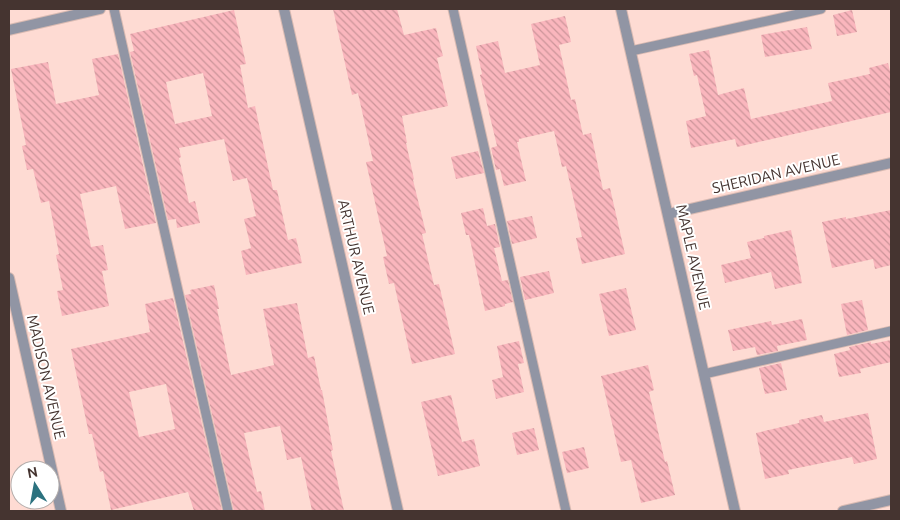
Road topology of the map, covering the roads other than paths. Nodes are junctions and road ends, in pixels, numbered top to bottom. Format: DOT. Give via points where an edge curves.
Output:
graph roads {
  1 [pos="100,9"];
  2 [pos="114,9"];
  3 [pos="284,9"];
  4 [pos="453,9"];
  5 [pos="622,9"];
  6 [pos="821,9"];
  7 [pos="9,30"];
  8 [pos="631,51"];
  9 [pos="891,163"];
  10 [pos="668,214"];
  11 [pos="9,278"];
  12 [pos="891,331"];
  13 [pos="704,374"];
  14 [pos="891,500"];
  15 [pos="61,511"];
  16 [pos="228,511"];
  17 [pos="398,511"];
  18 [pos="566,511"];
  19 [pos="735,511"];
  20 [pos="843,511"];
  1 -- 7 [label="street"];
  2 -- 16 [label="lane"];
  3 -- 17 [label="street, ARTHUR AVENUE"];
  4 -- 18 [label="lane"];
  5 -- 8 [label="street, MAPLE AVENUE"];
  6 -- 8 [label="lane"];
  8 -- 10 [label="street, MAPLE AVENUE"];
  9 -- 10 [label="street, SHERIDAN AVENUE"];
  10 -- 13 [label="street, MAPLE AVENUE"];
  11 -- 15 [label="street, MADISON AVENUE"];
  12 -- 13 [label="lane"];
  13 -- 19 [label="street, MAPLE AVENUE"];
  14 -- 20 [label="street"];
}
